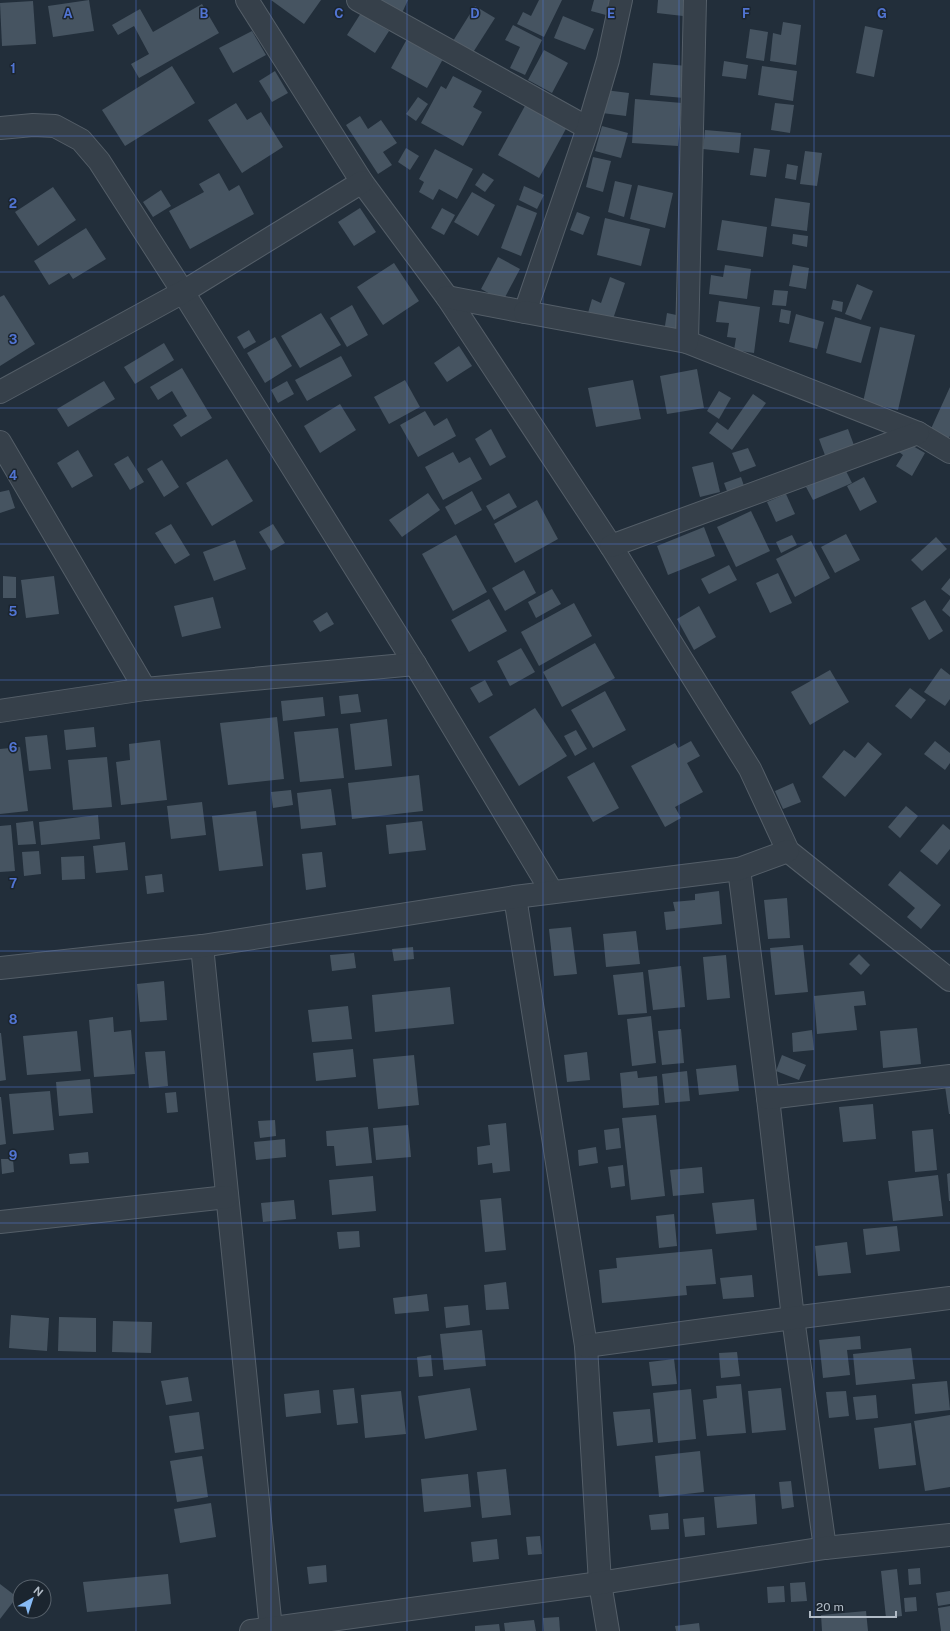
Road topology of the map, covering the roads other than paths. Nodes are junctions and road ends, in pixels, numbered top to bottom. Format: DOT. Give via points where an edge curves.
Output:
graph roads {
  1 [pos="247,0"];
  2 [pos="358,0"];
  3 [pos="621,0"];
  4 [pos="695,0"];
  5 [pos="0,128"];
  6 [pos="588,128"];
  7 [pos="362,182"];
  8 [pos="183,292"];
  9 [pos="447,297"];
  10 [pos="525,312"];
  11 [pos="687,342"];
  12 [pos="0,392"];
  13 [pos="918,433"];
  14 [pos="0,442"];
  15 [pos="950,452"];
  16 [pos="611,546"];
  17 [pos="414,664"];
  18 [pos="145,690"];
  19 [pos="0,711"];
  20 [pos="788,851"];
  21 [pos="739,869"];
  22 [pos="552,892"];
  23 [pos="514,897"];
  24 [pos="202,946"];
  25 [pos="0,968"];
  26 [pos="950,980"];
  27 [pos="950,1076"];
  28 [pos="768,1098"];
  29 [pos="227,1197"];
  30 [pos="0,1222"];
  31 [pos="950,1298"];
  32 [pos="793,1318"];
  33 [pos="586,1346"];
  34 [pos="950,1535"];
  35 [pos="825,1548"];
  36 [pos="600,1583"];
  37 [pos="261,1630"];
  38 [pos="608,1631"];
  1 -- 7 [label="street"];
  2 -- 6 [label="street"];
  3 -- 6 [label="street" via="608,60"];
  4 -- 11 [label="street"];
  5 -- 8 [label="street" via="55,126 81,140 99,161"];
  6 -- 10 [label="street"];
  7 -- 8 [label="street"];
  7 -- 9 [label="street"];
  8 -- 12 [label="street"];
  8 -- 17 [label="street"];
  9 -- 10 [label="street"];
  9 -- 16 [label="street"];
  10 -- 11 [label="street"];
  11 -- 13 [label="street"];
  13 -- 15 [label="street"];
  13 -- 16 [label="street"];
  14 -- 18 [label="street"];
  16 -- 20 [label="street" via="750,769"];
  17 -- 18 [label="street"];
  17 -- 22 [label="street"];
  18 -- 19 [label="street"];
  20 -- 21 [label="street"];
  20 -- 26 [label="street"];
  21 -- 22 [label="street"];
  21 -- 28 [label="street"];
  22 -- 23 [label="street"];
  23 -- 24 [label="street"];
  23 -- 33 [label="street"];
  24 -- 25 [label="street"];
  24 -- 29 [label="street"];
  27 -- 28 [label="street"];
  28 -- 32 [label="street"];
  29 -- 30 [label="street"];
  29 -- 37 [label="street"];
  31 -- 32 [label="street"];
  32 -- 33 [label="street"];
  32 -- 35 [label="street"];
  33 -- 36 [label="street"];
  34 -- 35 [label="street"];
  35 -- 36 [label="street"];
  36 -- 37 [label="street"];
  36 -- 38 [label="street"];
}
